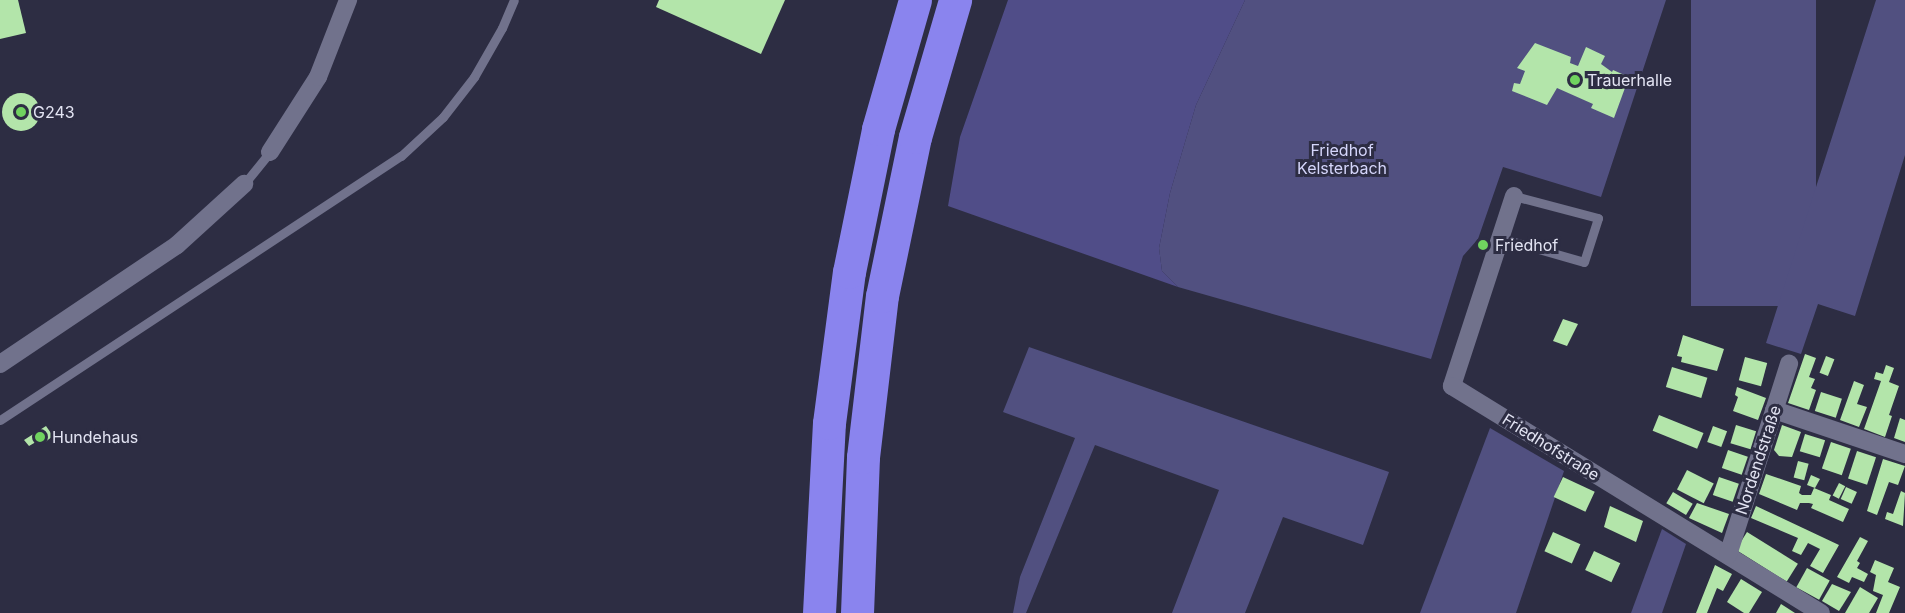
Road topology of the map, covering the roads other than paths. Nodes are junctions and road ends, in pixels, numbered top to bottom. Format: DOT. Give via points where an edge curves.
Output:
graph roads {
  1 [pos="348,0"];
  2 [pos="514,0"];
  3 [pos="915,0"];
  4 [pos="955,0"];
  5 [pos="270,152"];
  6 [pos="244,183"];
  7 [pos="1514,196"];
  8 [pos="1500,238"];
  9 [pos="0,364"];
  10 [pos="1789,364"];
  11 [pos="1774,410"];
  12 [pos="0,420"];
  13 [pos="1905,454"];
  14 [pos="1728,555"];
  15 [pos="819,613"];
  16 [pos="857,613"];
  17 [pos="1821,613"];
  1 -- 5 [label="street" via="318,77"];
  2 -- 12 [label="lane" via="474,77 435,126 401,156"];
  3 -- 15 [label="highway" via="878,129 849,272 829,423"];
  4 -- 16 [label="highway" via="915,137 880,307 863,457"];
  5 -- 6 [label="lane"];
  6 -- 9 [label="street" via="177,245"];
  7 -- 8 [label="street, Friedhofstraße"];
  7 -- 8 [label="lane" via="1598,218 1584,262"];
  8 -- 14 [label="street, Friedhofstraße" via="1452,386"];
  10 -- 11 [label="street, Nordendstraße"];
  11 -- 13 [label="street"];
  11 -- 14 [label="street, Nordendstraße"];
  14 -- 17 [label="street, Friedhofstraße"];
}
